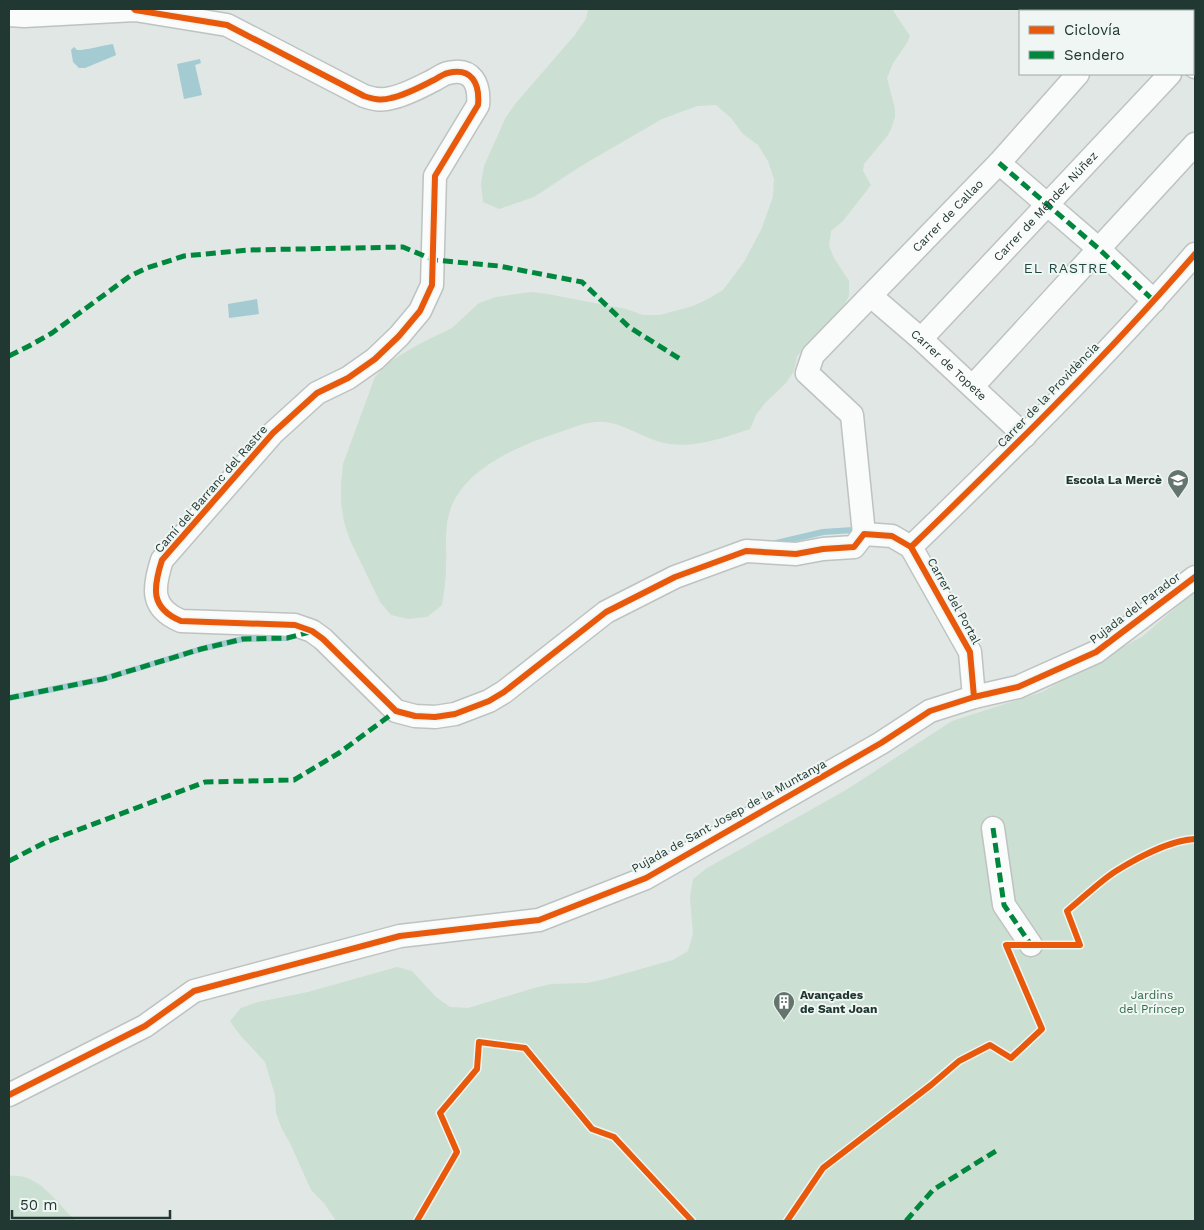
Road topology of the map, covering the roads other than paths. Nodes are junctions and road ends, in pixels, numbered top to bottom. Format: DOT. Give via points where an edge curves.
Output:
graph roads {
  1 [pos="134,10"];
  2 [pos="9,15"];
  3 [pos="1077,75"];
  4 [pos="1169,75"];
  5 [pos="1195,144"];
  6 [pos="999,163"];
  7 [pos="1047,205"];
  8 [pos="1099,249"];
  9 [pos="1195,254"];
  10 [pos="871,296"];
  11 [pos="1154,301"];
  12 [pos="921,339"];
  13 [pos="973,386"];
  14 [pos="1025,436"];
  15 [pos="864,534"];
  16 [pos="911,547"];
  17 [pos="1195,577"];
  18 [pos="974,697"];
  19 [pos="993,828"];
  20 [pos="1031,945"];
  21 [pos="9,1095"];
  1 -- 2 [label="street, Camí del Barranc del Rastre"];
  1 -- 15 [label="street, Camí del Barranc del Rastre" via="228,25 377,100 410,92 448,73 464,73 474,79 480,92 478,104 435,176 432,285 420,311 375,359 348,378 317,393 273,433 162,560 155,589 167,615 181,621 295,625 312,631 396,711 435,717 472,709 504,692 606,612 675,577 746,551 796,554 854,547"];
  3 -- 6 [label="street, Carrer de Callao"];
  4 -- 7 [label="street, Carrer de Méndez Núñez"];
  5 -- 8 [label="street"];
  6 -- 7 [label="street"];
  6 -- 10 [label="street, Carrer de Callao"];
  7 -- 8 [label="street"];
  7 -- 12 [label="street, Carrer de Méndez Núñez"];
  8 -- 11 [label="street"];
  8 -- 13 [label="street"];
  9 -- 11 [label="street, Carrer de la Providència"];
  10 -- 12 [label="street, Carrer de Topete"];
  10 -- 15 [label="street, Carrer de Callao" via="813,355 807,373 852,415"];
  11 -- 14 [label="street, Carrer de la Providència"];
  12 -- 13 [label="street, Carrer de Topete"];
  13 -- 14 [label="street, Carrer de Topete"];
  14 -- 16 [label="street, Carrer de la Providència"];
  15 -- 16 [label="street" via="892,536"];
  16 -- 18 [label="street, Carrer del Portal" via="970,652"];
  17 -- 18 [label="street, Pujada del Parador" via="1096,652 1018,687"];
  18 -- 21 [label="street, Pujada de Sant Josep de la Muntanya" via="930,710 881,743 646,878 539,920 400,936 194,991 145,1026"];
  19 -- 20 [label="street" via="1004,906"];
}
